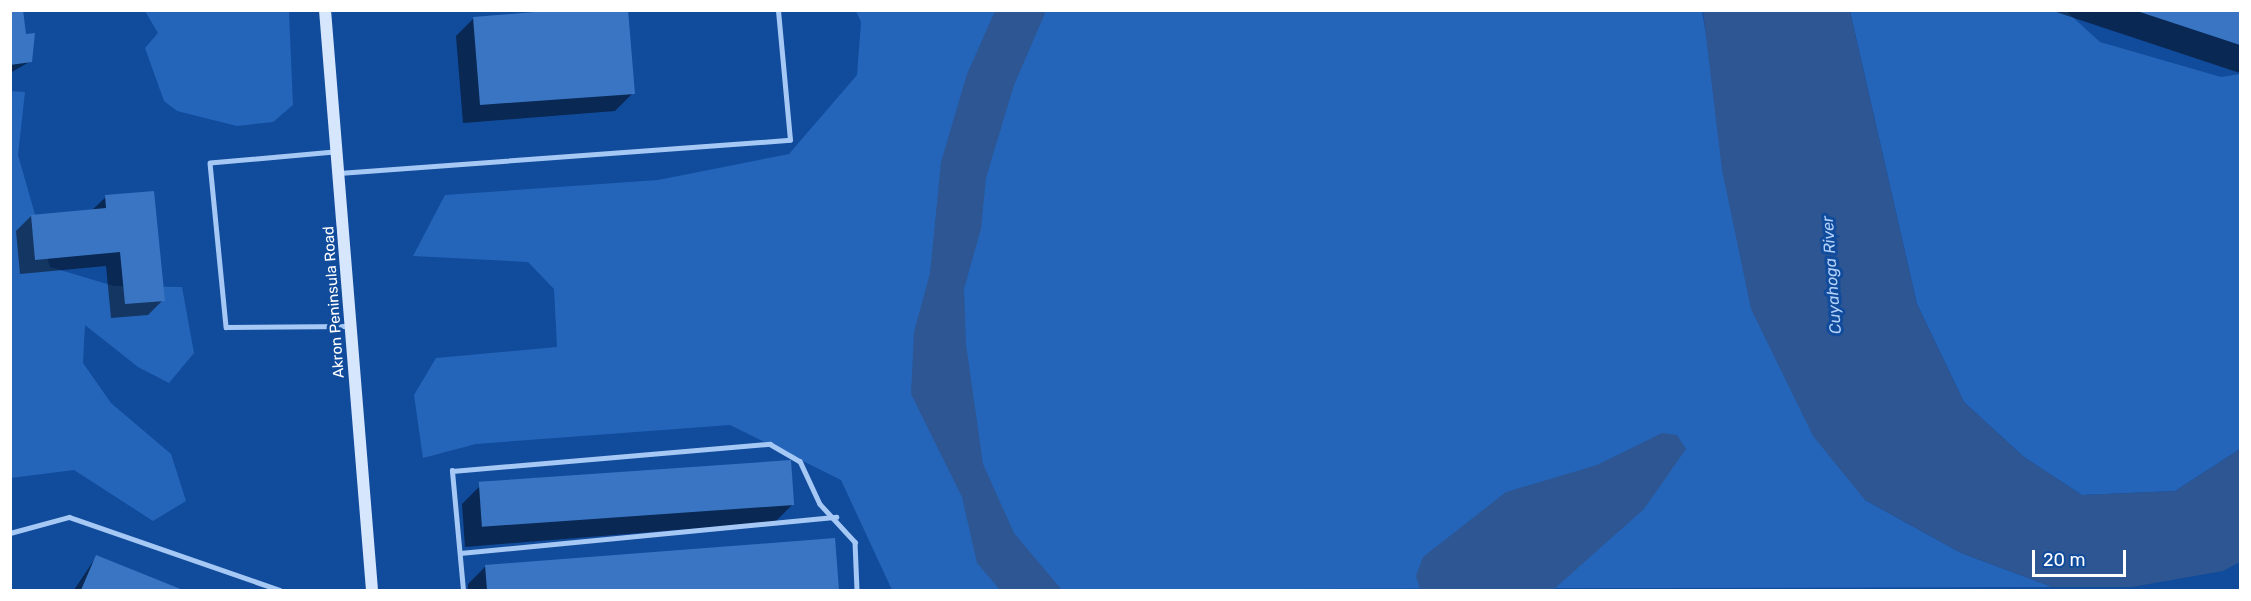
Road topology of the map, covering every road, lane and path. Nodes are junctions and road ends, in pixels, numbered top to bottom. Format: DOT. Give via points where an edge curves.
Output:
graph roads {
  1 [pos="325,10"];
  2 [pos="778,10"];
  3 [pos="337,152"];
  4 [pos="338,173"];
  5 [pos="351,326"];
  6 [pos="836,517"];
  7 [pos="10,533"];
  8 [pos="460,553"];
  9 [pos="280,591"];
  10 [pos="372,591"];
  11 [pos="463,591"];
  12 [pos="857,591"];
  1 -- 3 [label="street, Akron Peninsula Road"];
  2 -- 4 [label="lane" via="790,140"];
  3 -- 4 [label="street, Akron Peninsula Road"];
  3 -- 5 [label="lane" via="210,163 226,327"];
  4 -- 5 [label="street, Akron Peninsula Road"];
  5 -- 10 [label="street, Akron Peninsula Road"];
  6 -- 8 [label="lane"];
  6 -- 8 [label="lane" via="820,504 800,461 770,444 452,471"];
  6 -- 12 [label="lane" via="855,542"];
  7 -- 9 [label="lane" via="69,517"];
  8 -- 11 [label="lane"];
}
